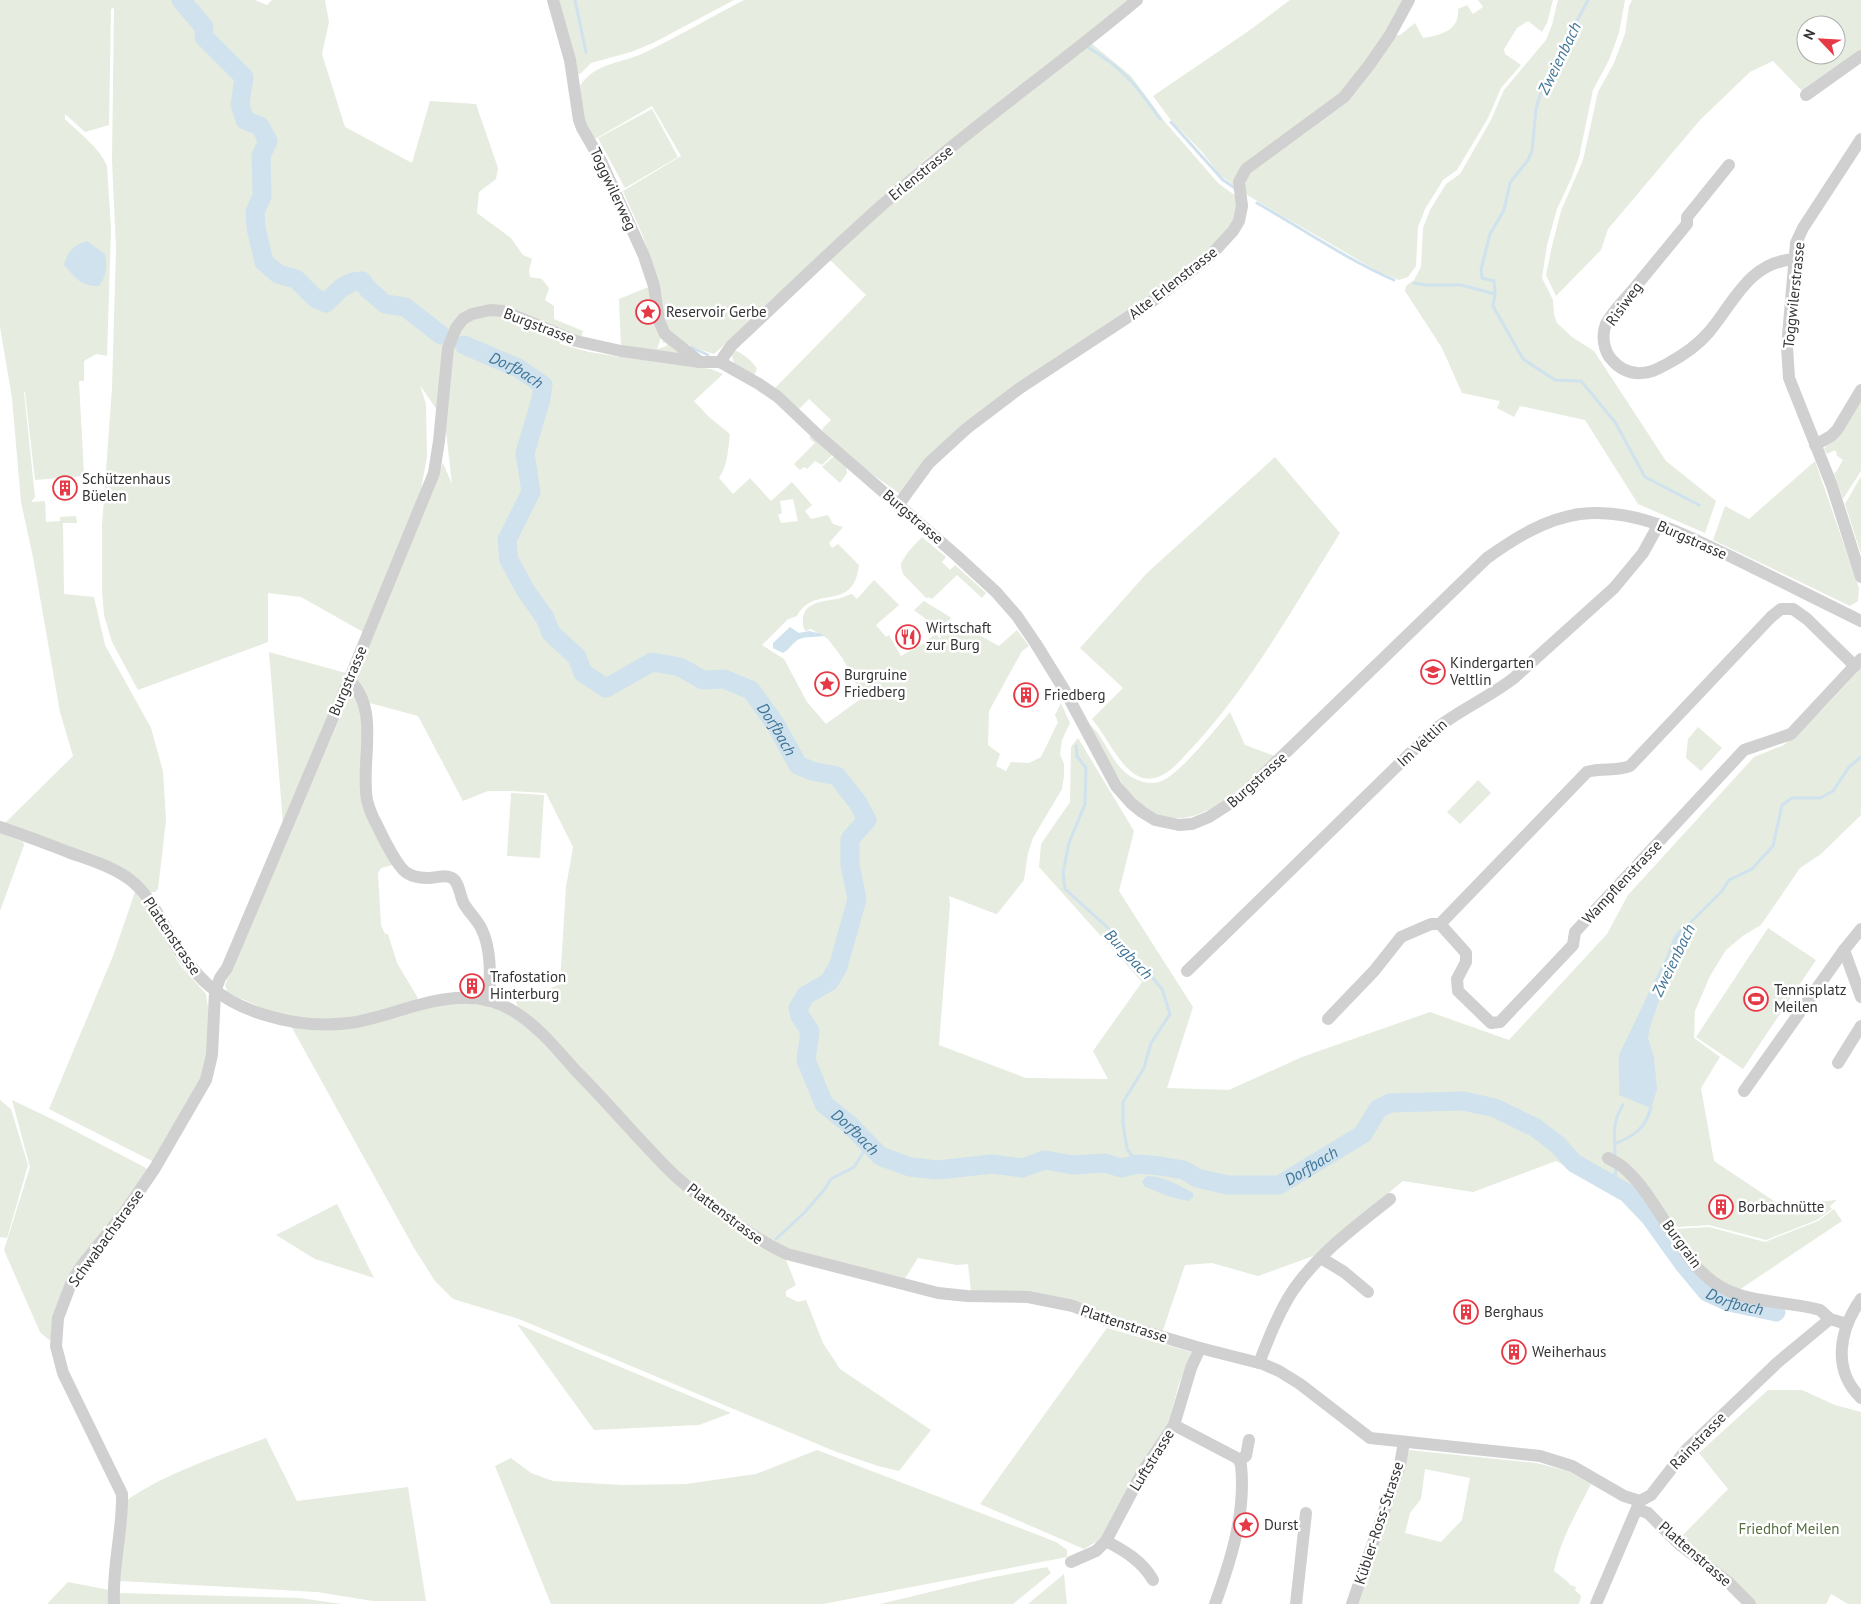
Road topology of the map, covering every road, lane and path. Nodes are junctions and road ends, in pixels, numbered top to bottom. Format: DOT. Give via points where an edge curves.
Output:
graph roads {
  1 [pos="553,0"];
  2 [pos="1136,0"];
  3 [pos="1409,0"];
  4 [pos="1861,56"];
  5 [pos="1806,96"];
  6 [pos="1861,139"];
  7 [pos="1729,165"];
  8 [pos="1795,258"];
  9 [pos="700,362"];
  10 [pos="720,362"];
  11 [pos="1861,390"];
  12 [pos="1815,445"];
  13 [pos="899,504"];
  14 [pos="1659,524"];
  15 [pos="1861,577"];
  16 [pos="1861,621"];
  17 [pos="1858,662"];
  18 [pos="349,680"];
  19 [pos="0,827"];
  20 [pos="1440,924"];
  21 [pos="1861,929"];
  22 [pos="1844,950"];
  23 [pos="1187,971"];
  24 [pos="215,992"];
  25 [pos="1861,997"];
  26 [pos="489,1001"];
  27 [pos="1328,1019"];
  28 [pos="1861,1026"];
  29 [pos="1838,1063"];
  30 [pos="1744,1091"];
  31 [pos="1608,1158"];
  32 [pos="1390,1199"];
  33 [pos="1321,1258"];
  34 [pos="1368,1292"];
  35 [pos="1861,1298"];
  36 [pos="1830,1319"];
  37 [pos="1847,1324"];
  38 [pos="1200,1348"];
  39 [pos="1259,1363"];
  40 [pos="1861,1398"];
  41 [pos="1174,1425"];
  42 [pos="1249,1440"];
  43 [pos="1404,1442"];
  44 [pos="1239,1460"];
  45 [pos="1639,1505"];
  46 [pos="1306,1513"];
  47 [pos="1106,1541"];
  48 [pos="1071,1562"];
  49 [pos="1153,1580"];
  50 [pos="114,1604"];
  51 [pos="1214,1604"];
  52 [pos="1296,1604"];
  53 [pos="1352,1604"];
  54 [pos="1596,1604"];
  55 [pos="1750,1604"];
  1 -- 9 [label="street, Toggwilerweg" via="570,60 582,128 644,256 662,328"];
  2 -- 10 [label="street, Erlenstrasse" via="889,198 731,346"];
  3 -- 13 [label="street, Alte Erlenstrasse" via="1375,57 1344,96 1246,169 1239,182 1242,206 1239,221 1210,256 1154,300 1020,388 966,429 929,463"];
  4 -- 5 [label="street"];
  6 -- 8 [label="street, Toggwilerstrasse" via="1803,228 1796,243"];
  7 -- 8 [label="street, Risiweg" via="1687,217 1687,224 1606,325 1604,341 1610,357 1626,371 1640,373 1654,371 1673,361 1708,332 1759,270 1776,261"];
  8 -- 12 [label="street, Toggwilerstrasse" via="1787,347 1790,378"];
  9 -- 10 [label="street, Burgstrasse"];
  9 -- 18 [label="street, Burgstrasse" via="576,341 503,311 490,310 463,319 448,348 434,473"];
  10 -- 13 [label="street, Burgstrasse" via="778,397"];
  11 -- 12 [label="street" via="1837,430"];
  12 -- 15 [label="street, Toggwilerstrasse" via="1832,486"];
  13 -- 14 [label="street, Burgstrasse" via="1018,616 1123,795 1155,820 1179,825 1210,818 1240,797 1437,605 1487,558 1511,541 1542,525 1580,514 1605,514"];
  14 -- 16 [label="street, Burgstrasse"];
  14 -- 23 [label="street, Im Veltlin" via="1643,554 1614,588 1514,678 1434,730"];
  17 -- 20 [label="street, Wampflenstrasse" via="1793,609 1781,609 1630,766 1620,770 1598,768 1588,772"];
  17 -- 20 [label="street, Wampflenstrasse" via="1791,734 1744,750 1574,932 1573,945 1500,1022 1492,1023 1458,991 1457,979 1466,962 1466,953"];
  18 -- 24 [label="street, Burgstrasse"];
  18 -- 26 [label="street" via="359,691 365,710 367,800 376,824 406,873 416,877 446,876 456,882 463,902 482,928 485,938 490,977"];
  19 -- 24 [label="street, Plattenstrasse" via="94,861 134,883 153,905 189,965"];
  20 -- 27 [label="street" via="1431,924 1401,937"];
  21 -- 22 [label="street"];
  22 -- 25 [label="street"];
  22 -- 30 [label="street"];
  24 -- 26 [label="street, Plattenstrasse" via="240,1006 284,1020 331,1025 356,1022 434,1000"];
  24 -- 50 [label="street, Schwabachstrasse" via="212,1055 206,1080 155,1168 72,1281 58,1318 56,1346 63,1373 122,1494 114,1563"];
  26 -- 38 [label="street, Plattenstrasse" via="515,1012 533,1026 670,1171 764,1244 787,1254 938,1293 1028,1298 1073,1306 1106,1320"];
  28 -- 29 [label="street"];
  31 -- 36 [label="street, Burgrain" via="1629,1173 1695,1265 1716,1284 1737,1294 1814,1308"];
  32 -- 33 [label="street"];
  33 -- 34 [label="street"];
  33 -- 39 [label="street" via="1293,1290"];
  35 -- 37 [label="street"];
  36 -- 37 [label="street"];
  36 -- 45 [label="street, Rainstrasse" via="1777,1363 1686,1450 1651,1495"];
  37 -- 40 [label="street" via="1841,1347 1842,1365 1848,1381"];
  38 -- 39 [label="street, Plattenstrasse"];
  38 -- 41 [label="street, Luftstrasse" via="1190,1368"];
  39 -- 43 [label="street, Plattenstrasse" via="1290,1377 1370,1438"];
  41 -- 44 [label="street"];
  41 -- 47 [label="street, Luftstrasse" via="1143,1471"];
  42 -- 44 [label="street" via="1246,1456"];
  43 -- 45 [label="street, Plattenstrasse" via="1540,1456 1572,1466"];
  43 -- 53 [label="street, Kübler-Ross-Strasse" via="1400,1465"];
  44 -- 51 [label="street" via="1242,1502 1231,1553"];
  45 -- 54 [label="street, Rainstrasse"];
  45 -- 55 [label="street, Plattenstrasse"];
  46 -- 52 [label="street"];
  47 -- 48 [label="street" via="1096,1551"];
  47 -- 49 [label="street" via="1141,1563"];
}
